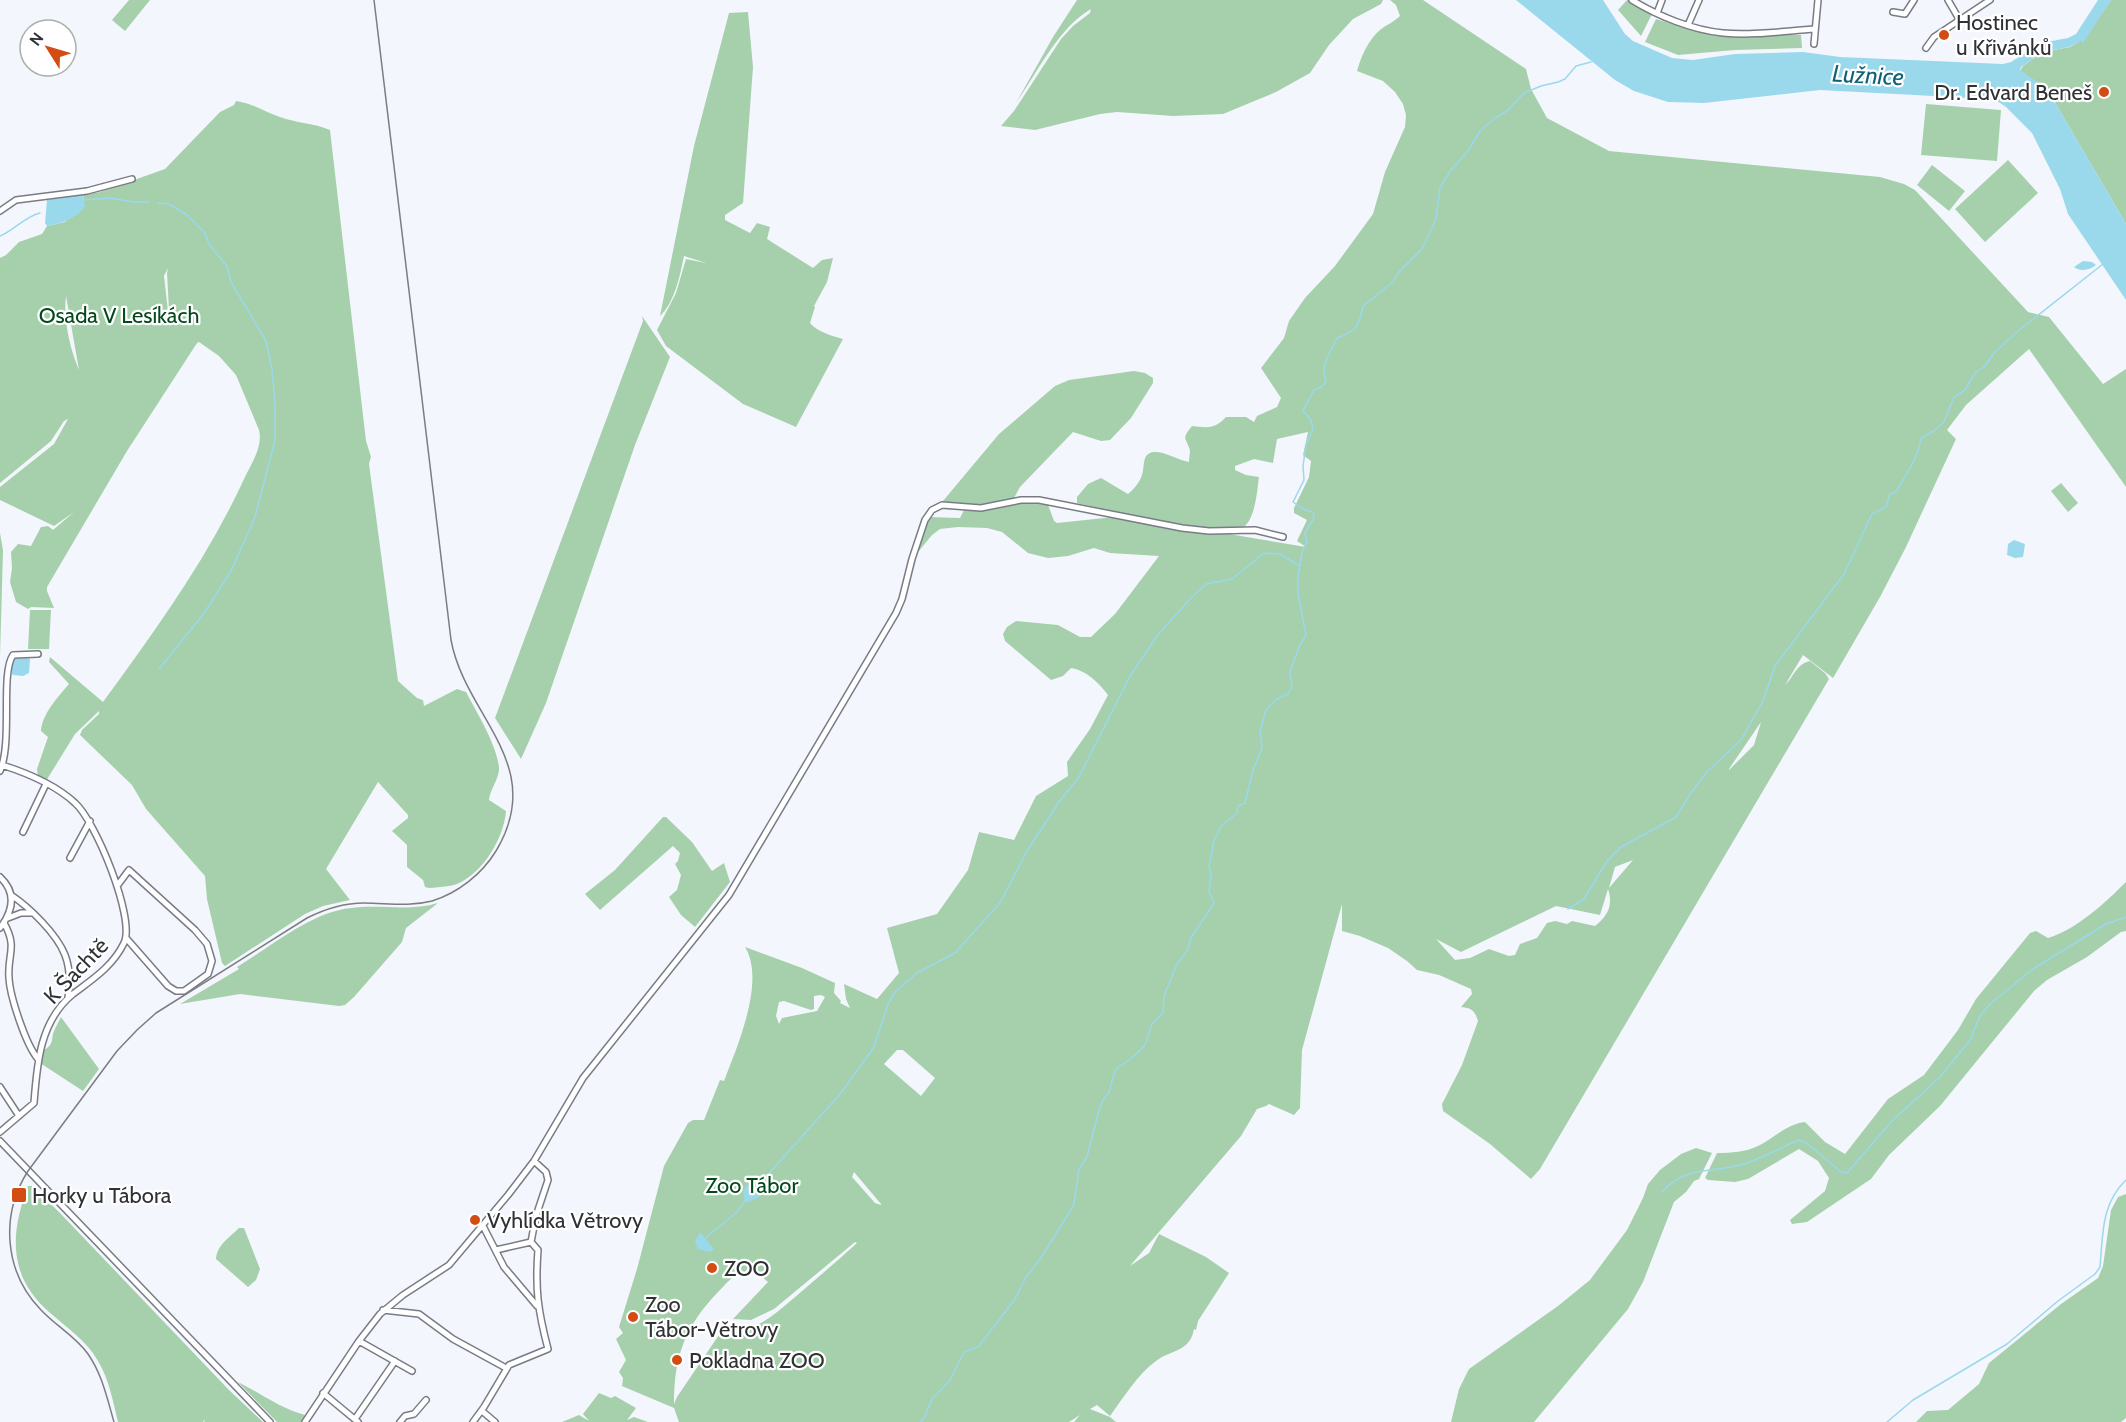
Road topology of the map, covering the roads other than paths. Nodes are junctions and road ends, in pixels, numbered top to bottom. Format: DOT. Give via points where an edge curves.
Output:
graph roads {
  1 [pos="1632,0"];
  2 [pos="1662,0"];
  3 [pos="1699,0"];
  4 [pos="1818,0"];
  5 [pos="1914,0"];
  6 [pos="1948,0"];
  7 [pos="1990,0"];
  8 [pos="1893,12"];
  9 [pos="1657,13"];
  10 [pos="1959,19"];
  11 [pos="1688,25"];
  12 [pos="1815,29"];
  13 [pos="1814,44"];
  14 [pos="1926,48"];
  15 [pos="132,179"];
  16 [pos="0,211"];
  17 [pos="1283,537"];
  18 [pos="38,654"];
  19 [pos="1,685"];
  20 [pos="1,768"];
  21 [pos="46,784"];
  22 [pos="90,821"];
  23 [pos="23,832"];
  24 [pos="70,858"];
  25 [pos="0,877"];
  26 [pos="117,886"];
  27 [pos="11,895"];
  28 [pos="32,912"];
  29 [pos="4,923"];
  30 [pos="126,938"];
  31 [pos="68,998"];
  32 [pos="38,1059"];
  33 [pos="0,1087"];
  34 [pos="19,1116"];
  35 [pos="0,1132"];
  36 [pos="0,1142"];
  37 [pos="534,1161"];
  38 [pos="483,1226"];
  39 [pos="531,1242"];
  40 [pos="496,1250"];
  41 [pos="538,1307"];
  42 [pos="383,1311"];
  43 [pos="359,1341"];
  44 [pos="395,1361"];
  45 [pos="506,1368"];
  46 [pos="412,1371"];
  47 [pos="323,1393"];
  48 [pos="426,1400"];
  49 [pos="482,1411"];
  50 [pos="356,1421"];
  51 [pos="270,1422"];
  52 [pos="305,1422"];
  53 [pos="400,1422"];
  54 [pos="473,1422"];
  55 [pos="495,1422"];
  1 -- 9 [label="street"];
  2 -- 9 [label="street"];
  3 -- 11 [label="street"];
  4 -- 12 [label="street"];
  5 -- 8 [label="street" via="1905,14"];
  6 -- 10 [label="street"];
  7 -- 10 [label="street"];
  9 -- 11 [label="street"];
  10 -- 14 [label="street" via="1931,39"];
  11 -- 12 [label="street" via="1738,34"];
  12 -- 13 [label="street"];
  15 -- 16 [label="street" via="87,191 16,200"];
  17 -- 37 [label="street" via="1255,530 1182,528 1039,500 981,508 935,508 926,520 896,613 736,885 583,1078"];
  18 -- 19 [label="street" via="11,656"];
  19 -- 20 [label="street"];
  20 -- 21 [label="street, K Šachtě"];
  21 -- 22 [label="street, K Šachtě" via="76,804"];
  21 -- 23 [label="street"];
  22 -- 24 [label="street"];
  22 -- 26 [label="street, K Šachtě"];
  25 -- 27 [label="street"];
  26 -- 30 [label="street, K Šachtě"];
  26 -- 30 [label="street" via="129,870 207,944 211,969 195,985 176,992"];
  27 -- 28 [label="street"];
  27 -- 29 [label="street" via="12,904"];
  28 -- 29 [label="street"];
  28 -- 31 [label="street" via="65,954"];
  29 -- 32 [label="street" via="12,943 8,976 12,996"];
  30 -- 31 [label="street, K Šachtě" via="110,965"];
  31 -- 32 [label="street, K Šachtě" via="49,1024"];
  32 -- 34 [label="street, K Šachtě" via="34,1103"];
  33 -- 34 [label="street"];
  34 -- 35 [label="street, K Šachtě"];
  36 -- 51 [label="street"];
  37 -- 38 [label="street"];
  37 -- 39 [label="street" via="546,1172 548,1180"];
  38 -- 40 [label="street"];
  38 -- 42 [label="street" via="449,1265 402,1294"];
  39 -- 40 [label="street"];
  39 -- 41 [label="street" via="538,1250"];
  40 -- 41 [label="street" via="509,1275"];
  41 -- 45 [label="street" via="548,1349"];
  42 -- 43 [label="street"];
  42 -- 45 [label="street" via="419,1314 453,1339"];
  43 -- 44 [label="street"];
  43 -- 47 [label="street"];
  44 -- 46 [label="street"];
  44 -- 50 [label="street"];
  45 -- 49 [label="street"];
  47 -- 50 [label="street"];
  47 -- 52 [label="street"];
  48 -- 53 [label="street"];
  49 -- 54 [label="street"];
  49 -- 55 [label="street"];
}
